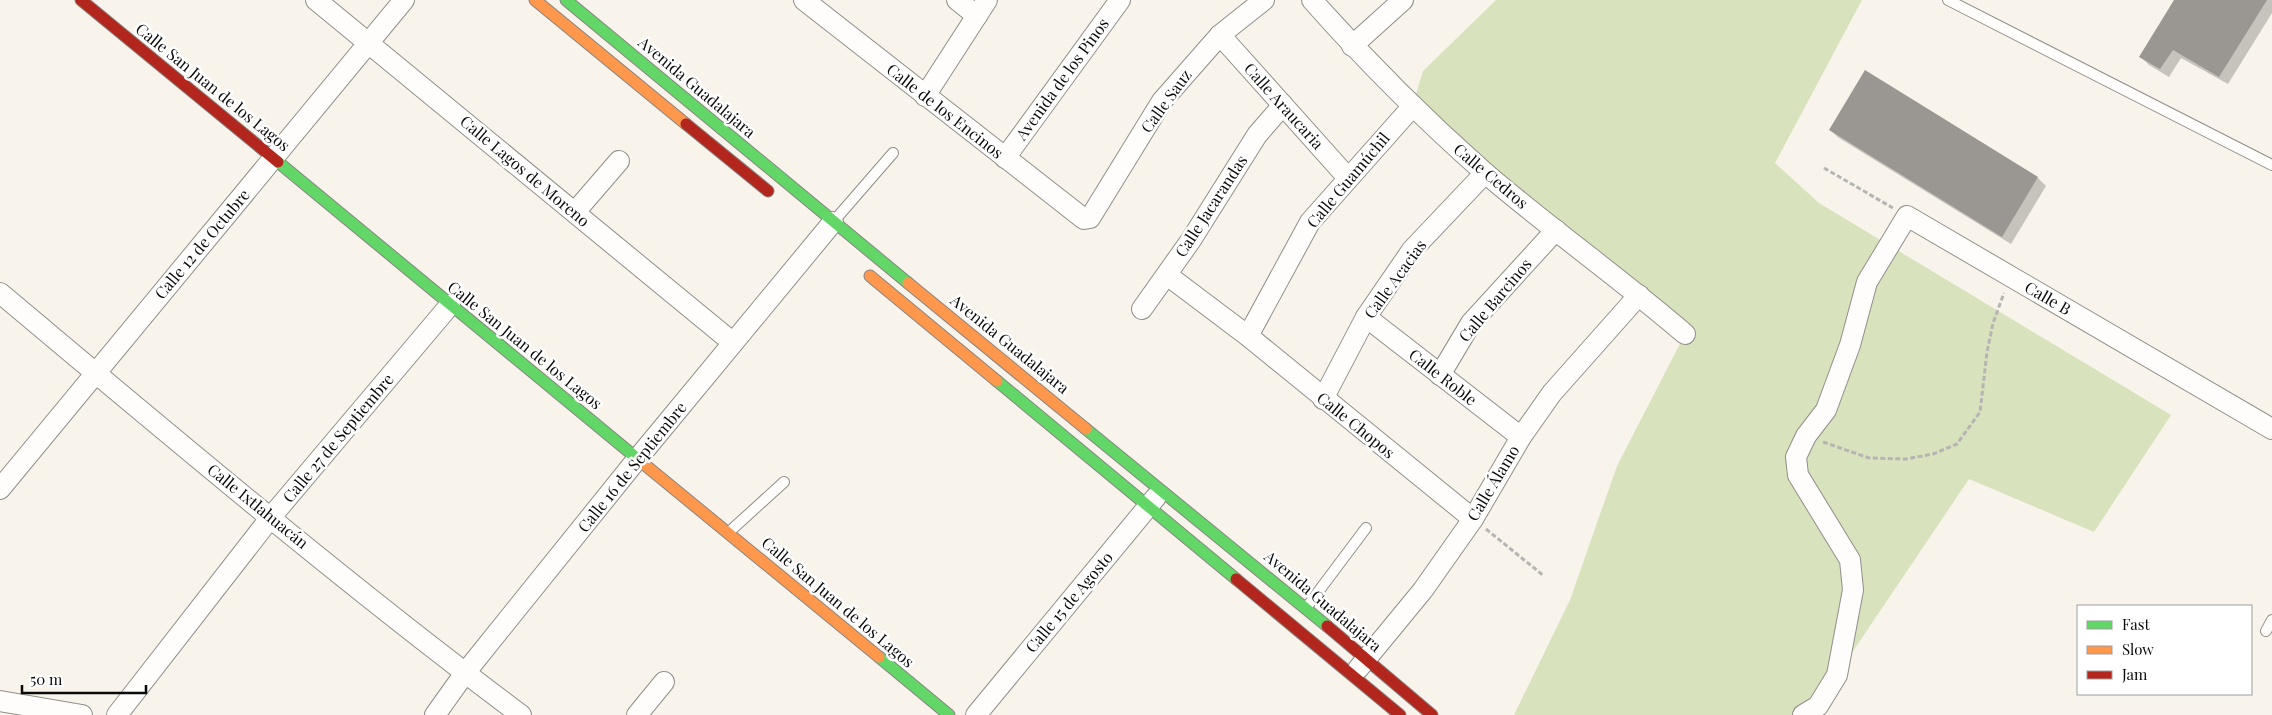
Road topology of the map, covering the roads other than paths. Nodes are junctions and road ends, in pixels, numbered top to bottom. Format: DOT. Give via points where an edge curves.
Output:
graph roads {
  1 [pos="81,0"];
  2 [pos="316,0"];
  3 [pos="404,0"];
  4 [pos="536,0"];
  5 [pos="566,0"];
  6 [pos="804,0"];
  7 [pos="957,0"];
  8 [pos="1120,0"];
  9 [pos="1264,0"];
  10 [pos="1312,0"];
  11 [pos="1403,0"];
  12 [pos="1948,0"];
  13 [pos="982,8"];
  14 [pos="1220,35"];
  15 [pos="369,42"];
  16 [pos="1352,46"];
  17 [pos="925,96"];
  18 [pos="1283,105"];
  19 [pos="1412,106"];
  20 [pos="892,153"];
  21 [pos="274,157"];
  22 [pos="1005,158"];
  23 [pos="620,161"];
  24 [pos="2272,165"];
  25 [pos="1485,173"];
  26 [pos="1348,178"];
  27 [pos="777,199"];
  28 [pos="575,212"];
  29 [pos="1088,219"];
  30 [pos="1556,230"];
  31 [pos="825,232"];
  32 [pos="858,266"];
  33 [pos="1167,275"];
  34 [pos="0,293"];
  35 [pos="1639,294"];
  36 [pos="450,305"];
  37 [pos="1142,309"];
  38 [pos="1366,317"];
  39 [pos="952,319"];
  40 [pos="938,334"];
  41 [pos="1686,334"];
  42 [pos="1248,336"];
  43 [pos="732,342"];
  44 [pos="96,373"];
  45 [pos="1440,374"];
  46 [pos="1323,399"];
  47 [pos="1057,404"];
  48 [pos="1044,419"];
  49 [pos="2272,429"];
  50 [pos="1521,436"];
  51 [pos="638,458"];
  52 [pos="784,482"];
  53 [pos="1,485"];
  54 [pos="1162,489"];
  55 [pos="1149,506"];
  56 [pos="271,517"];
  57 [pos="1473,519"];
  58 [pos="1366,528"];
  59 [pos="728,533"];
  60 [pos="1268,576"];
  61 [pos="1253,592"];
  62 [pos="1306,608"];
  63 [pos="2272,620"];
  64 [pos="1290,626"];
  65 [pos="2266,631"];
  66 [pos="1366,658"];
  67 [pos="465,673"];
  68 [pos="1352,676"];
  69 [pos="664,682"];
  70 [pos="0,701"];
  71 [pos="82,715"];
  72 [pos="117,715"];
  73 [pos="435,715"];
  74 [pos="521,715"];
  75 [pos="637,715"];
  76 [pos="949,715"];
  77 [pos="976,715"];
  78 [pos="1400,715"];
  79 [pos="1432,715"];
  80 [pos="1802,715"];
  1 -- 21 [label="street, Calle San Juan de los Lagos"];
  2 -- 15 [label="street, Calle Lagos de Moreno"];
  3 -- 15 [label="street, Calle 12 de Octubre"];
  4 -- 27 [label="street"];
  5 -- 31 [label="street, Avenida Guadalajara"];
  6 -- 17 [label="street, Calle de los Encinos"];
  7 -- 13 [label="street"];
  8 -- 22 [label="street, Avenida de los Pinos"];
  9 -- 14 [label="street, Calle Sauz"];
  10 -- 16 [label="street, Calle Cedros"];
  11 -- 16 [label="street"];
  12 -- 24 [label="lane"];
  13 -- 17 [label="street"];
  14 -- 18 [label="street, Calle Araucaria"];
  14 -- 29 [label="street, Calle Sauz" via="1162,101"];
  15 -- 21 [label="street, Calle 12 de Octubre"];
  15 -- 28 [label="street, Calle Lagos de Moreno"];
  16 -- 19 [label="street, Calle Cedros"];
  17 -- 22 [label="street, Calle de los Encinos"];
  18 -- 26 [label="street, Calle Araucaria"];
  18 -- 33 [label="street, Calle Jacarandas" via="1257,135"];
  19 -- 25 [label="street, Calle Cedros"];
  19 -- 26 [label="street, Calle Guamúchil"];
  20 -- 31 [label="lane"];
  21 -- 36 [label="street, Calle San Juan de los Lagos"];
  21 -- 44 [label="street, Calle 12 de Octubre"];
  22 -- 29 [label="street, Calle de los Encinos"];
  23 -- 28 [label="street"];
  25 -- 30 [label="street, Calle Cedros"];
  25 -- 38 [label="street, Calle Acacias" via="1412,250"];
  26 -- 42 [label="street, Calle Guamúchil" via="1310,222"];
  28 -- 43 [label="street, Calle Lagos de Moreno"];
  30 -- 35 [label="street, Calle Cedros"];
  30 -- 45 [label="street, Calle Barcinos" via="1471,323"];
  31 -- 39 [label="street, Avenida Guadalajara"];
  31 -- 43 [label="street, Calle 16 de Septiembre"];
  32 -- 40 [label="street"];
  33 -- 37 [label="street, Calle Jacarandas"];
  33 -- 42 [label="street, Calle Chopos"];
  34 -- 44 [label="street, Calle Ixtlahuacán"];
  35 -- 41 [label="street, Calle Cedros"];
  35 -- 50 [label="street, Calle Álamo" via="1568,374"];
  36 -- 51 [label="street, Calle San Juan de los Lagos"];
  36 -- 56 [label="street, Calle 27 de Septiembre"];
  38 -- 45 [label="street, Calle Roble"];
  38 -- 46 [label="street, Calle Acacias"];
  39 -- 40 [label="street"];
  39 -- 47 [label="street, Avenida Guadalajara"];
  40 -- 48 [label="street"];
  42 -- 46 [label="street, Calle Chopos"];
  43 -- 51 [label="street, Calle 16 de Septiembre"];
  44 -- 53 [label="street, Calle 12 de Octubre"];
  44 -- 56 [label="street, Calle Ixtlahuacán"];
  45 -- 50 [label="street, Calle Roble"];
  46 -- 57 [label="street, Calle Chopos"];
  47 -- 48 [label="street"];
  47 -- 54 [label="street, Avenida Guadalajara"];
  48 -- 55 [label="street"];
  49 -- 80 [label="street, Calle B" via="1907,216 1867,282 1850,345 1826,410 1806,436 1796,458 1798,475 1850,560 1853,590 1837,675 1818,706"];
  50 -- 57 [label="street, Calle Álamo"];
  51 -- 59 [label="street, Calle San Juan de los Lagos"];
  51 -- 67 [label="street, Calle 16 de Septiembre"];
  52 -- 59 [label="lane"];
  54 -- 55 [label="street, Calle 15 de Agosto"];
  54 -- 60 [label="street, Avenida Guadalajara"];
  55 -- 61 [label="street"];
  55 -- 77 [label="street, Calle 15 de Agosto"];
  56 -- 67 [label="street, Calle Ixtlahuacán"];
  56 -- 72 [label="street, Calle 27 de Septiembre"];
  57 -- 66 [label="street, Calle Álamo" via="1423,590"];
  58 -- 62 [label="lane"];
  59 -- 76 [label="street, Calle San Juan de los Lagos"];
  60 -- 61 [label="street"];
  60 -- 62 [label="street, Avenida Guadalajara"];
  61 -- 64 [label="street"];
  62 -- 64 [label="lane"];
  62 -- 66 [label="street, Avenida Guadalajara"];
  63 -- 65 [label="lane"];
  64 -- 68 [label="street"];
  66 -- 68 [label="street, Calle Álamo"];
  66 -- 79 [label="street, Avenida Guadalajara"];
  67 -- 73 [label="street, Calle 16 de Septiembre"];
  67 -- 74 [label="street, Calle Ixtlahuacán"];
  68 -- 78 [label="street"];
  69 -- 75 [label="street"];
  70 -- 71 [label="street"];
}
